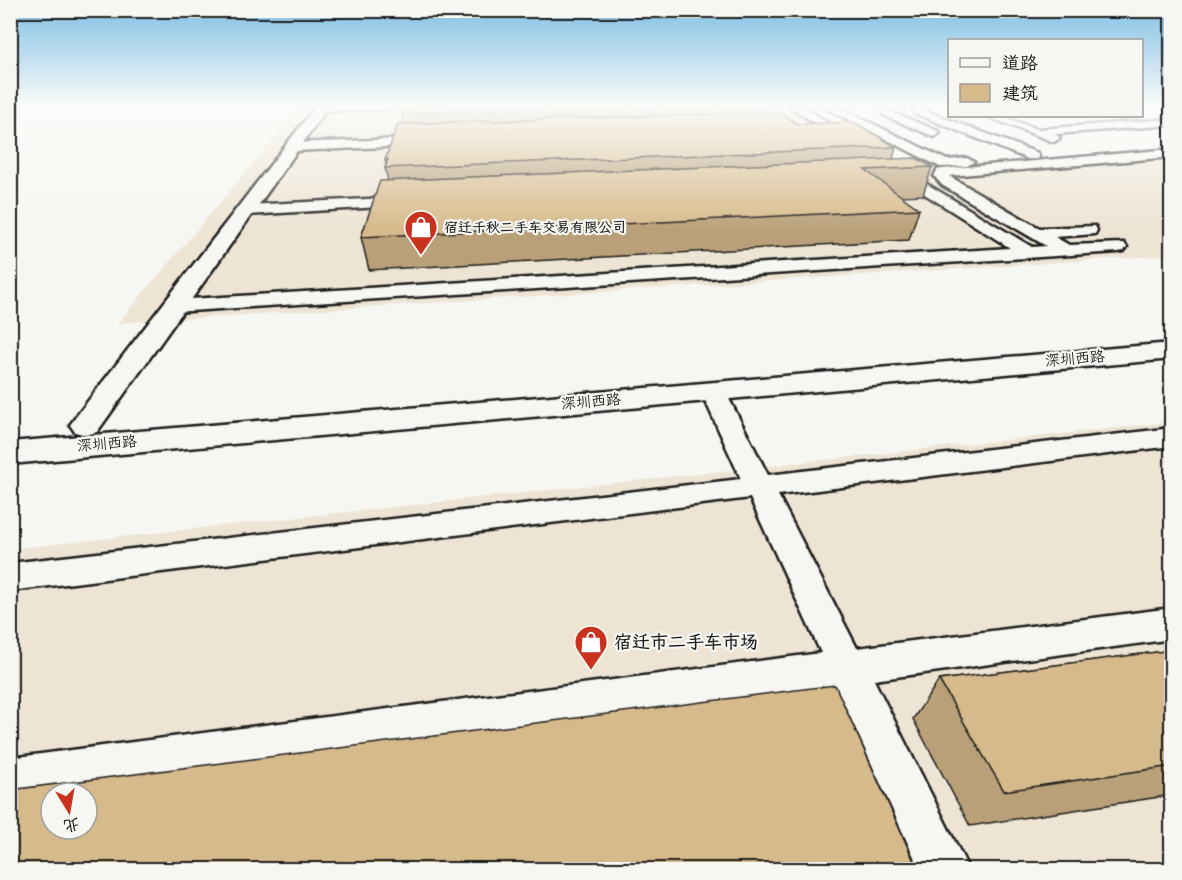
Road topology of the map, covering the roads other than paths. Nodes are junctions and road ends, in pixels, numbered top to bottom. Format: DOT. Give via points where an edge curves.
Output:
graph roads {
  1 [pos="293,147"];
  2 [pos="919,147"];
  3 [pos="1010,147"];
  4 [pos="1034,147"];
  5 [pos="1078,147"];
  6 [pos="1172,153"];
  7 [pos="1053,154"];
  8 [pos="1033,156"];
  9 [pos="882,162"];
  10 [pos="910,179"];
  11 [pos="886,180"];
  12 [pos="424,201"];
  13 [pos="246,210"];
  14 [pos="1089,230"];
  15 [pos="1035,233"];
  16 [pos="1118,247"];
  17 [pos="1029,253"];
  18 [pos="1070,253"];
  19 [pos="174,306"];
  20 [pos="1172,330"];
  21 [pos="1172,351"];
  22 [pos="713,391"];
  23 [pos="86,425"];
  24 [pos="10,431"];
  25 [pos="1172,436"];
  26 [pos="10,453"];
  27 [pos="759,487"];
  28 [pos="10,577"];
  29 [pos="1172,623"];
  30 [pos="846,665"];
  31 [pos="10,780"];
  32 [pos="945,870"];
  1 -- 13 [label="street"];
  2 -- 8 [label="lane" via="945,164"];
  3 -- 8 [label="lane"];
  4 -- 7 [label="lane"];
  5 -- 7 [label="lane"];
  6 -- 15 [label="lane" via="942,173 947,182"];
  7 -- 8 [label="lane"];
  9 -- 10 [label="lane"];
  10 -- 11 [label="lane"];
  10 -- 17 [label="lane"];
  12 -- 13 [label="lane"];
  13 -- 19 [label="street"];
  14 -- 15 [label="lane"];
  15 -- 18 [label="lane"];
  16 -- 18 [label="lane"];
  17 -- 18 [label="lane"];
  17 -- 19 [label="lane"];
  19 -- 23 [label="street"];
  20 -- 23 [label="street, 深圳西路"];
  21 -- 22 [label="street, 深圳西路"];
  22 -- 26 [label="street, 深圳西路"];
  22 -- 27 [label="lane"];
  23 -- 24 [label="street, 深圳西路"];
  25 -- 27 [label="lane"];
  27 -- 28 [label="lane"];
  27 -- 30 [label="lane"];
  29 -- 30 [label="lane"];
  30 -- 31 [label="lane"];
  30 -- 32 [label="lane"];
}
